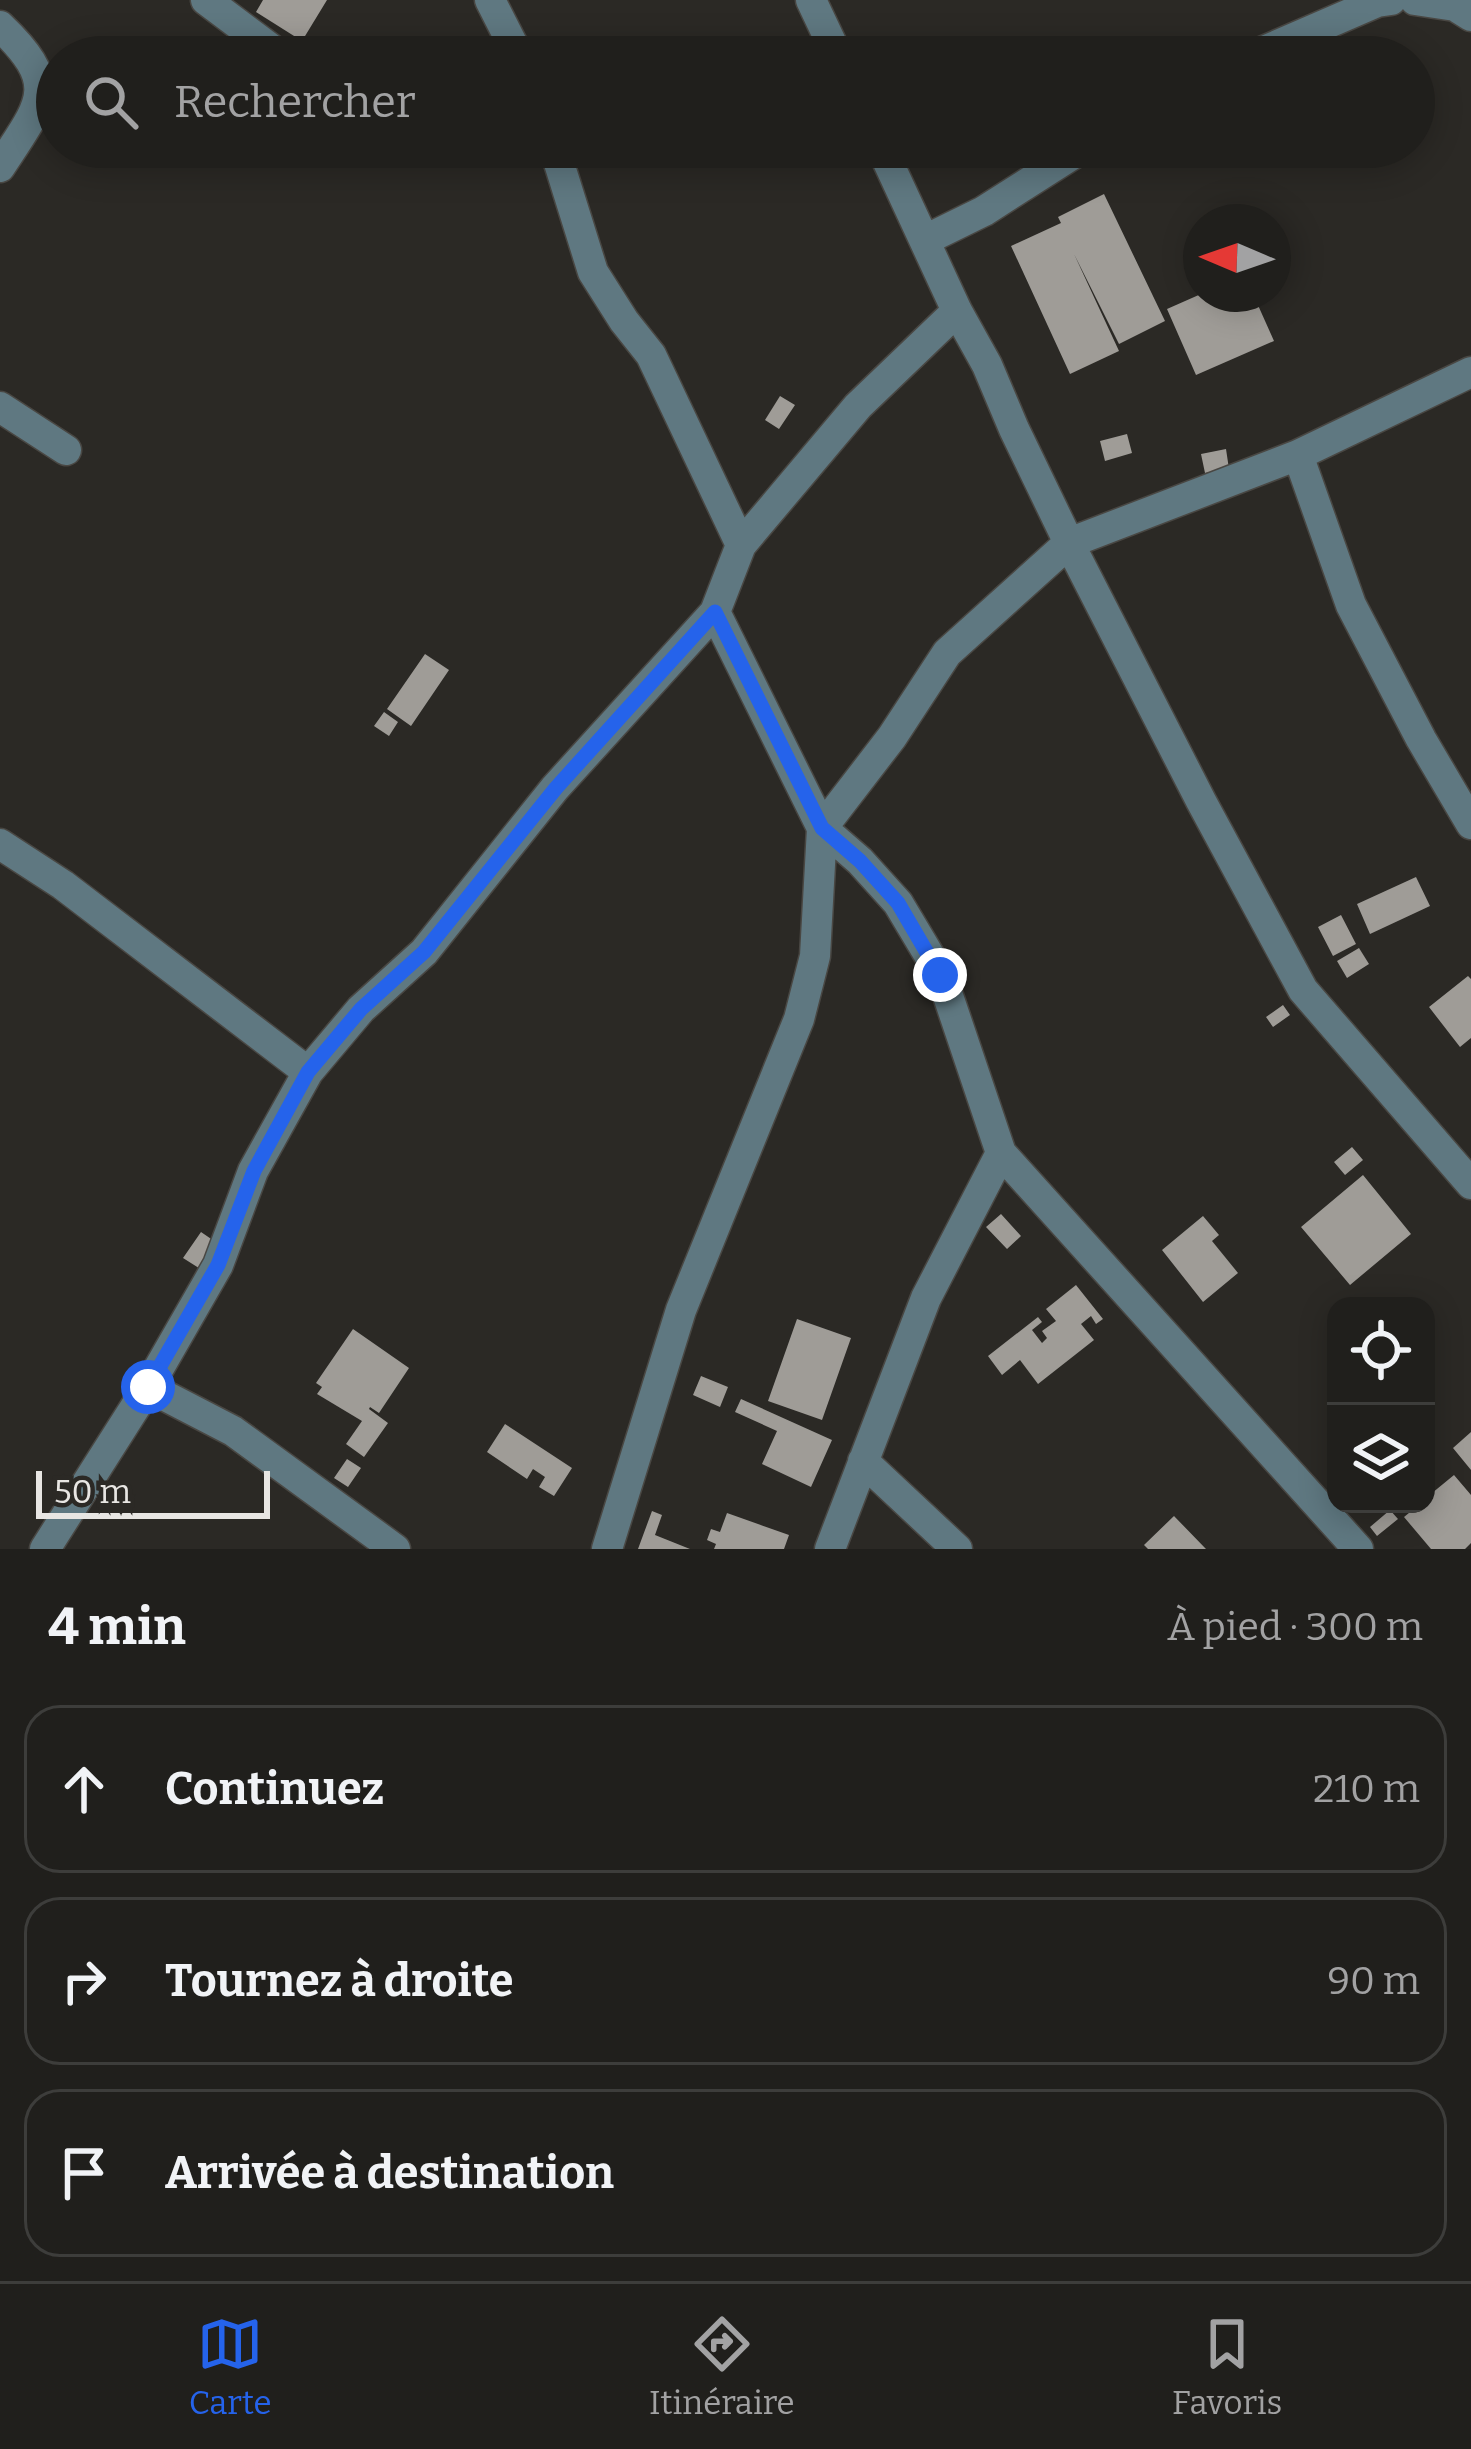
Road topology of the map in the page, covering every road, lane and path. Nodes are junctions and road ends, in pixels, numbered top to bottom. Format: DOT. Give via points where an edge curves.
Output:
graph roads {
  1 [pos="206,0"];
  2 [pos="490,0"];
  3 [pos="811,0"];
  4 [pos="1390,0"];
  5 [pos="1415,0"];
  6 [pos="1471,16"];
  7 [pos="0,26"];
  8 [pos="254,36"];
  9 [pos="508,36"];
  10 [pos="828,36"];
  11 [pos="1298,36"];
  12 [pos="36,67"];
  13 [pos="36,102"];
  14 [pos="0,166"];
  15 [pos="561,168"];
  16 [pos="891,168"];
  17 [pos="1051,168"];
  18 [pos="925,240"];
  19 [pos="957,310"];
  20 [pos="1471,372"];
  21 [pos="0,407"];
  22 [pos="65,450"];
  23 [pos="1298,454"];
  24 [pos="1069,543"];
  25 [pos="741,545"];
  26 [pos="715,612"];
  27 [pos="1471,824"];
  28 [pos="822,828"];
  29 [pos="0,844"];
  30 [pos="308,1072"];
  31 [pos="1001,1153"];
  32 [pos="1471,1184"];
  33 [pos="148,1387"];
  34 [pos="863,1461"];
  35 [pos="45,1549"];
  36 [pos="395,1549"];
  37 [pos="607,1549"];
  38 [pos="830,1549"];
  39 [pos="957,1549"];
  40 [pos="1358,1549"];
  1 -- 8 [label="street"];
  2 -- 9 [label="street"];
  3 -- 10 [label="street"];
  4 -- 11 [label="street"];
  5 -- 6 [label="street"];
  7 -- 12 [label="street"];
  13 -- 14 [label="street"];
  15 -- 25 [label="street" via="593,272 651,355"];
  16 -- 18 [label="street"];
  17 -- 18 [label="street"];
  18 -- 19 [label="street"];
  19 -- 24 [label="street"];
  19 -- 25 [label="street" via="858,406"];
  20 -- 23 [label="street"];
  21 -- 22 [label="street"];
  23 -- 24 [label="street"];
  23 -- 27 [label="street" via="1351,605"];
  24 -- 28 [label="street" via="947,653"];
  24 -- 32 [label="street" via="1303,990"];
  25 -- 26 [label="street"];
  26 -- 28 [label="street"];
  26 -- 30 [label="street" via="556,788 424,952"];
  28 -- 31 [label="street" via="898,903 940,975"];
  28 -- 37 [label="street" via="815,956 799,1019 681,1310"];
  29 -- 30 [label="street"];
  30 -- 33 [label="street" via="254,1171 218,1265"];
  31 -- 34 [label="street" via="926,1298"];
  31 -- 40 [label="street"];
  33 -- 35 [label="street"];
  33 -- 36 [label="street" via="232,1431"];
  34 -- 38 [label="street"];
  34 -- 39 [label="street"];
}
